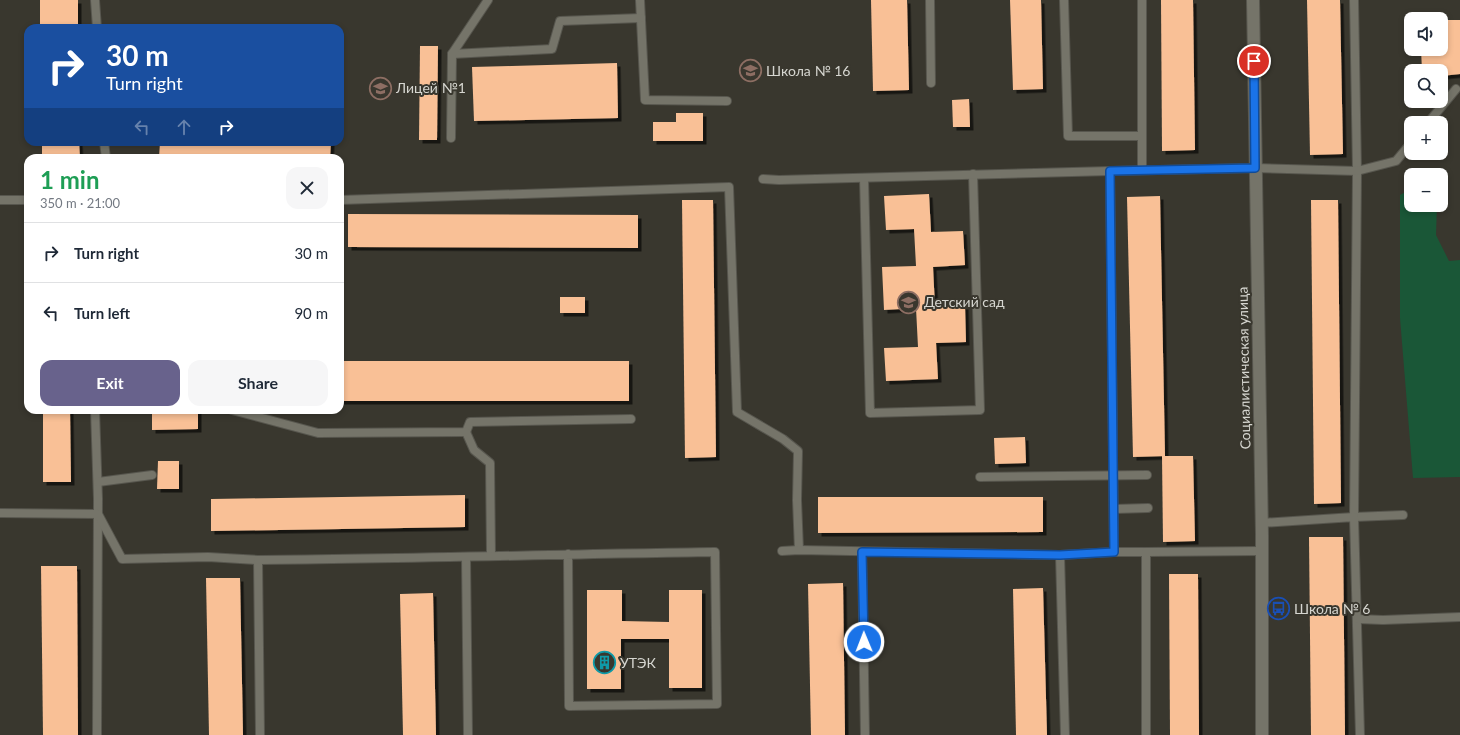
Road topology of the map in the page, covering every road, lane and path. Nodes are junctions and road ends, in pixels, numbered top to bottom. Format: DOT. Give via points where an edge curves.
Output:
graph roads {
  1 [pos="95,0"];
  2 [pos="488,0"];
  3 [pos="640,0"];
  4 [pos="930,0"];
  5 [pos="1064,0"];
  6 [pos="1142,0"];
  7 [pos="1253,0"];
  8 [pos="1354,0"];
  9 [pos="641,18"];
  10 [pos="97,24"];
  11 [pos="452,54"];
  12 [pos="931,82"];
  13 [pos="1456,89"];
  14 [pos="727,100"];
  15 [pos="1434,116"];
  16 [pos="1142,136"];
  17 [pos="451,138"];
  18 [pos="1404,151"];
  19 [pos="1255,168"];
  20 [pos="1142,170"];
  21 [pos="1110,171"];
  22 [pos="1356,171"];
  23 [pos="973,174"];
  24 [pos="864,178"];
  25 [pos="763,179"];
  26 [pos="0,200"];
  27 [pos="24,200"];
  28 [pos="344,200"];
  29 [pos="95,414"];
  30 [pos="247,414"];
  31 [pos="631,419"];
  32 [pos="466,432"];
  33 [pos="152,475"];
  34 [pos="1147,475"];
  35 [pos="1114,476"];
  36 [pos="980,477"];
  37 [pos="98,482"];
  38 [pos="1148,508"];
  39 [pos="1114,509"];
  40 [pos="0,513"];
  41 [pos="98,514"];
  42 [pos="1403,516"];
  43 [pos="1354,517"];
  44 [pos="1261,523"];
  45 [pos="799,550"];
  46 [pos="782,551"];
  47 [pos="1261,551"];
  48 [pos="862,552"];
  49 [pos="1114,552"];
  50 [pos="1146,552"];
  51 [pos="568,554"];
  52 [pos="1060,555"];
  53 [pos="491,556"];
  54 [pos="466,557"];
  55 [pos="258,560"];
  56 [pos="1460,617"];
  57 [pos="1358,619"];
  58 [pos="98,735"];
  59 [pos="260,735"];
  60 [pos="468,735"];
  61 [pos="865,735"];
  62 [pos="1066,735"];
  63 [pos="1146,735"];
  64 [pos="1262,735"];
  65 [pos="1360,735"];
  1 -- 10 [label="lane"];
  2 -- 11 [label="lane"];
  3 -- 9 [label="lane"];
  4 -- 12 [label="lane"];
  5 -- 16 [label="lane" via="1068,136"];
  6 -- 16 [label="lane"];
  7 -- 19 [label="main road, Социалистическая улица"];
  8 -- 22 [label="lane"];
  9 -- 11 [label="lane" via="560,20 552,49"];
  9 -- 14 [label="lane" via="645,100"];
  11 -- 17 [label="lane"];
  13 -- 15 [label="lane"];
  16 -- 20 [label="lane"];
  18 -- 22 [label="lane" via="1396,161"];
  19 -- 20 [label="lane"];
  19 -- 22 [label="lane"];
  19 -- 44 [label="main road, Социалистическая улица"];
  20 -- 21 [label="lane"];
  21 -- 23 [label="lane"];
  21 -- 35 [label="lane"];
  22 -- 43 [label="lane"];
  23 -- 24 [label="lane"];
  23 -- 24 [label="lane" via="980,410 870,413"];
  24 -- 25 [label="lane"];
  26 -- 27 [label="lane"];
  28 -- 45 [label="lane" via="729,187 737,412 783,439 798,451"];
  29 -- 37 [label="lane"];
  30 -- 32 [label="lane" via="318,433"];
  31 -- 32 [label="lane" via="470,422"];
  32 -- 53 [label="lane" via="474,450 490,463"];
  33 -- 37 [label="lane"];
  34 -- 35 [label="lane"];
  35 -- 36 [label="lane"];
  35 -- 39 [label="lane"];
  37 -- 41 [label="lane"];
  38 -- 39 [label="lane"];
  39 -- 49 [label="lane"];
  40 -- 41 [label="lane"];
  41 -- 55 [label="lane" via="122,558 208,557"];
  41 -- 58 [label="lane"];
  42 -- 43 [label="lane"];
  43 -- 44 [label="lane"];
  43 -- 57 [label="lane"];
  44 -- 47 [label="main road, Социалистическая улица"];
  45 -- 46 [label="lane"];
  45 -- 48 [label="lane"];
  47 -- 50 [label="lane"];
  47 -- 64 [label="main road, Социалистическая улица"];
  48 -- 52 [label="lane"];
  48 -- 61 [label="lane"];
  49 -- 50 [label="lane"];
  49 -- 52 [label="lane"];
  50 -- 63 [label="lane"];
  51 -- 51 [label="lane" via="715,552 717,704 570,706"];
  51 -- 53 [label="lane"];
  52 -- 62 [label="lane"];
  53 -- 54 [label="lane"];
  54 -- 55 [label="lane"];
  54 -- 60 [label="lane"];
  55 -- 59 [label="lane"];
  56 -- 57 [label="lane"];
  57 -- 65 [label="lane"];
}
